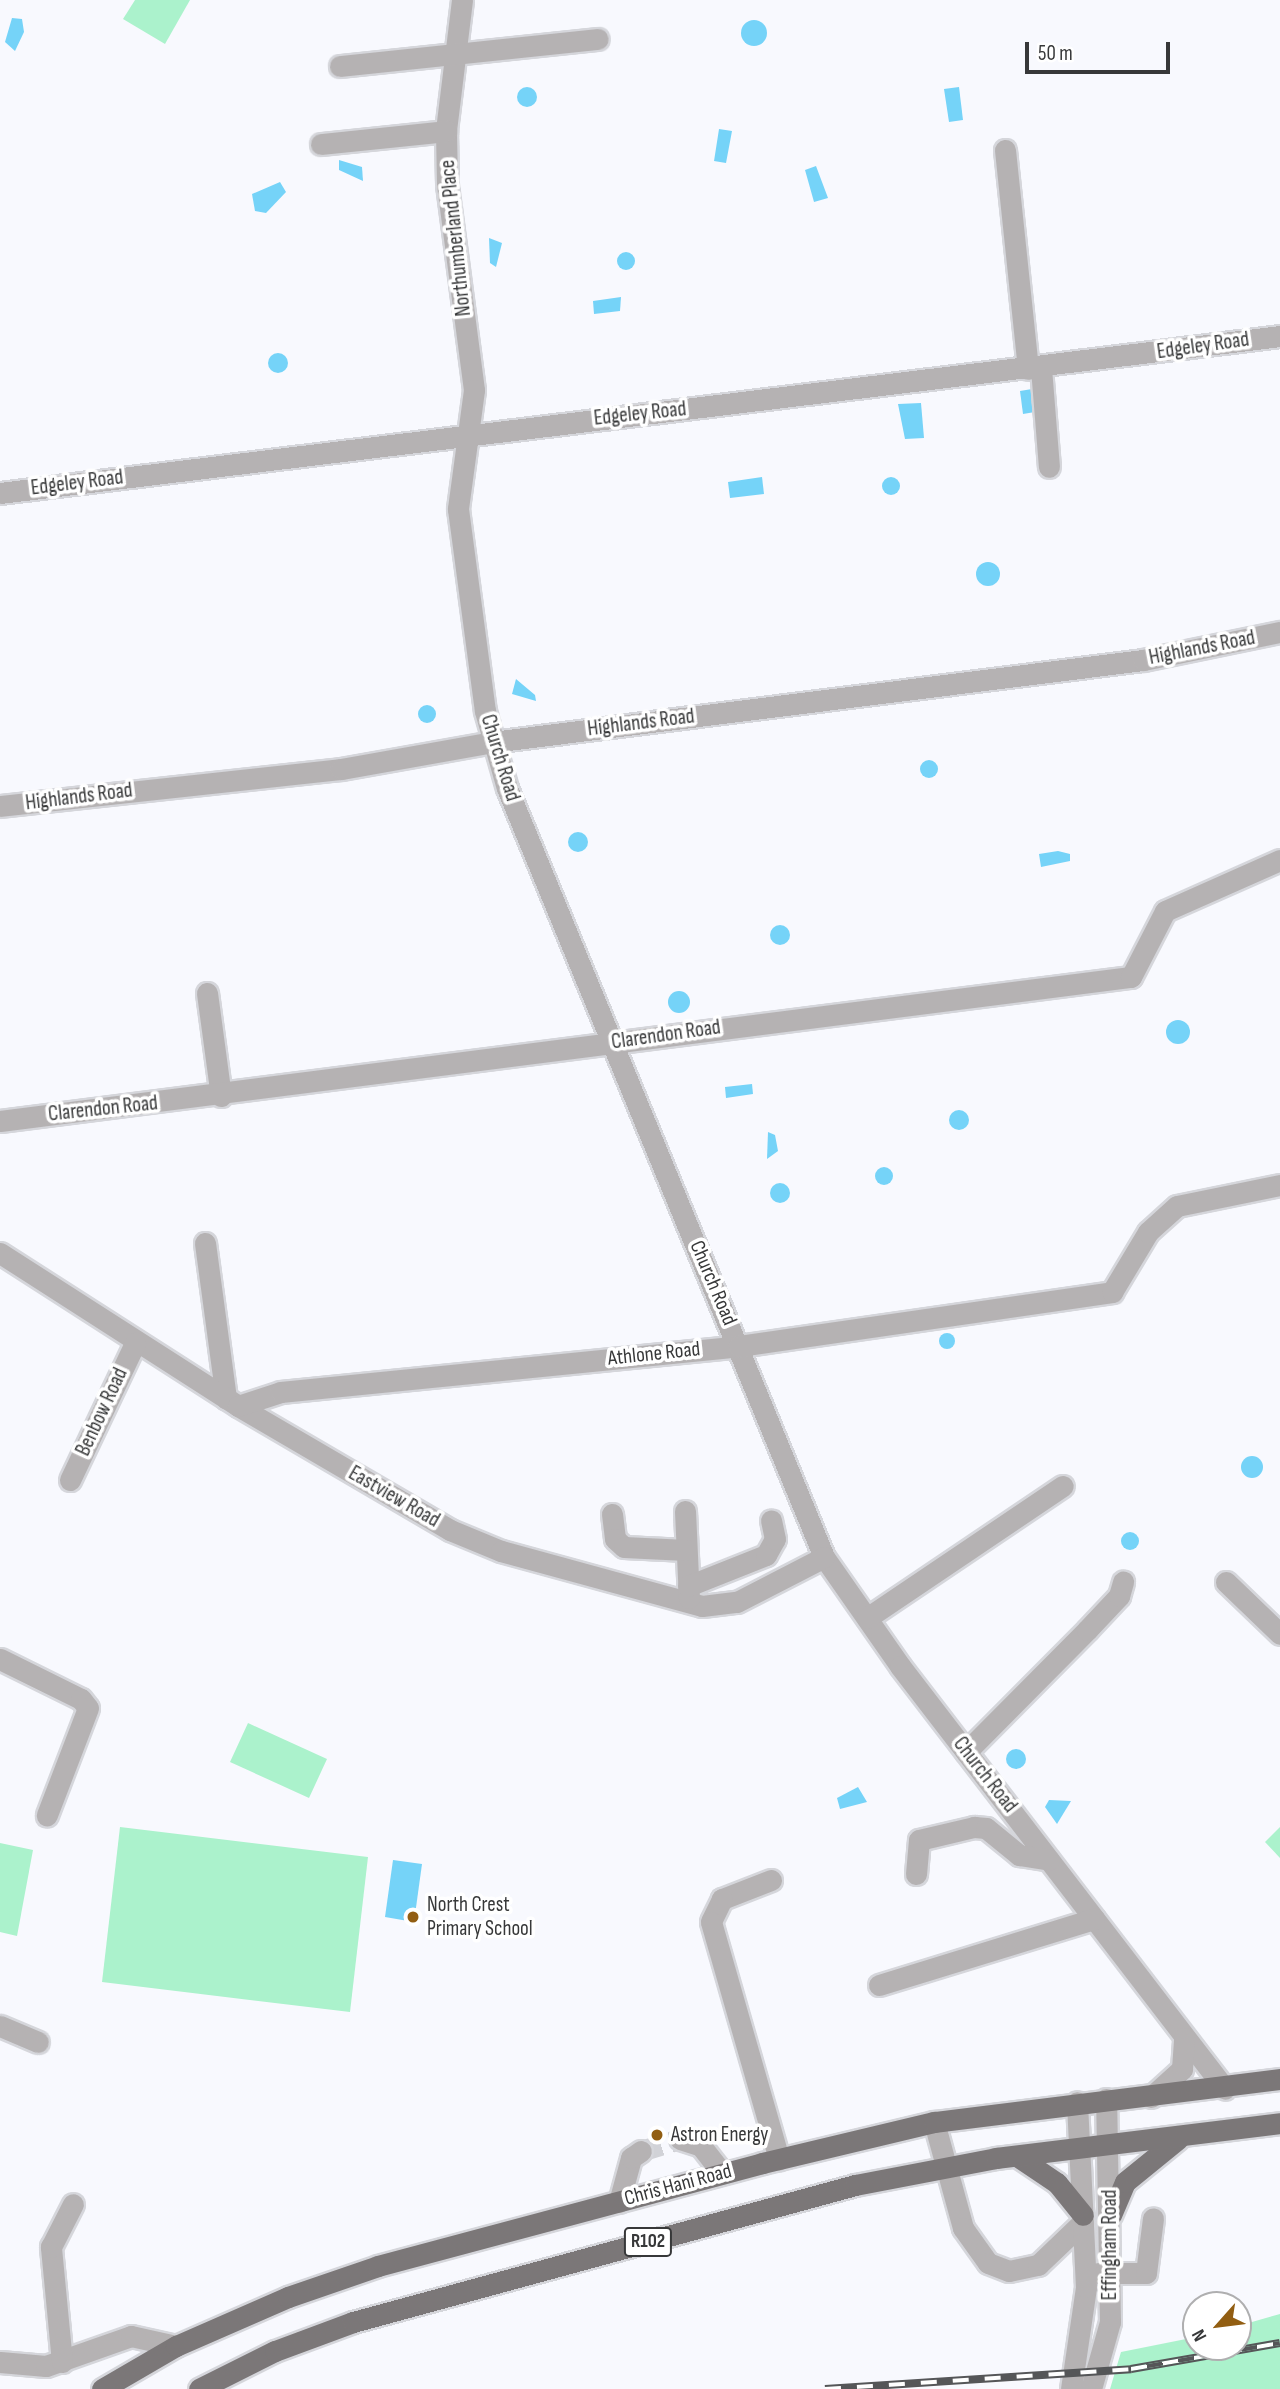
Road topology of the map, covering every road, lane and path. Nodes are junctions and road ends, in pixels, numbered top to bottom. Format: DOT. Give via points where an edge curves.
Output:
graph roads {
  1 [pos="462,0"];
  2 [pos="598,39"];
  3 [pos="455,57"];
  4 [pos="340,66"];
  5 [pos="446,131"];
  6 [pos="321,144"];
  7 [pos="1004,150"];
  8 [pos="1280,336"];
  9 [pos="1035,368"];
  10 [pos="469,433"];
  11 [pos="1049,467"];
  12 [pos="0,493"];
  13 [pos="1280,632"];
  14 [pos="492,742"];
  15 [pos="0,806"];
  16 [pos="1280,860"];
  17 [pos="207,993"];
  18 [pos="611,1042"];
  19 [pos="221,1096"];
  20 [pos="0,1121"];
  21 [pos="1280,1185"];
  22 [pos="205,1242"];
  23 [pos="0,1253"];
  24 [pos="135,1343"];
  25 [pos="739,1346"];
  26 [pos="232,1402"];
  27 [pos="70,1480"];
  28 [pos="1063,1486"];
  29 [pos="685,1511"];
  30 [pos="612,1514"];
  31 [pos="771,1520"];
  32 [pos="686,1550"];
  33 [pos="824,1557"];
  34 [pos="1123,1582"];
  35 [pos="1226,1582"];
  36 [pos="689,1595"];
  37 [pos="867,1618"];
  38 [pos="1280,1634"];
  39 [pos="0,1659"];
  40 [pos="967,1752"];
  41 [pos="47,1815"];
  42 [pos="1049,1860"];
  43 [pos="916,1874"];
  44 [pos="771,1880"];
  45 [pos="1094,1919"];
  46 [pos="879,1986"];
  47 [pos="0,2026"];
  48 [pos="1184,2038"];
  49 [pos="38,2042"];
  50 [pos="1280,2078"];
  51 [pos="1225,2089"];
  52 [pos="1151,2097"];
  53 [pos="1107,2099"];
  54 [pos="1077,2102"];
  55 [pos="934,2122"];
  56 [pos="1280,2123"];
  57 [pos="1180,2137"];
  58 [pos="680,2139"];
  59 [pos="1108,2145"];
  60 [pos="1080,2147"];
  61 [pos="641,2151"];
  62 [pos="1017,2156"];
  63 [pos="779,2158"];
  64 [pos="947,2168"];
  65 [pos="722,2173"];
  66 [pos="619,2202"];
  67 [pos="73,2204"];
  68 [pos="1111,2215"];
  69 [pos="1153,2218"];
  70 [pos="1083,2219"];
  71 [pos="1086,2272"];
  72 [pos="1111,2273"];
  73 [pos="176,2346"];
  74 [pos="0,2362"];
  75 [pos="62,2362"];
  76 [pos="103,2389"];
  77 [pos="199,2389"];
  78 [pos="1071,2389"];
  79 [pos="1091,2389"];
  1 -- 3 [label="street, Northumberland Place"];
  2 -- 3 [label="street"];
  3 -- 4 [label="street"];
  3 -- 5 [label="street, Northumberland Place"];
  5 -- 6 [label="street"];
  5 -- 10 [label="street, Northumberland Place" via="473,383"];
  7 -- 9 [label="street"];
  8 -- 9 [label="street, Edgeley Road"];
  9 -- 10 [label="street, Edgeley Road"];
  9 -- 11 [label="street"];
  10 -- 12 [label="street, Edgeley Road"];
  10 -- 14 [label="street, Church Road" via="458,509"];
  13 -- 14 [label="street, Highlands Road" via="1166,657"];
  14 -- 15 [label="street, Highlands Road" via="341,769"];
  14 -- 18 [label="street, Church Road"];
  16 -- 18 [label="street, Clarendon Road" via="1165,911 1131,977"];
  17 -- 19 [label="street"];
  18 -- 19 [label="street, Clarendon Road"];
  18 -- 25 [label="street, Church Road"];
  19 -- 20 [label="street, Clarendon Road"];
  21 -- 25 [label="street, Athlone Road" via="1177,1206 1148,1232 1112,1292"];
  22 -- 26 [label="street"];
  23 -- 24 [label="street, Eastview Road"];
  24 -- 26 [label="street, Eastview Road"];
  24 -- 27 [label="street, Benbow Road"];
  25 -- 26 [label="street, Athlone Road" via="281,1392"];
  25 -- 33 [label="street, Church Road"];
  26 -- 36 [label="street, Eastview Road" via="450,1530 501,1551"];
  28 -- 37 [label="street"];
  29 -- 32 [label="street"];
  30 -- 32 [label="street" via="615,1539 624,1547"];
  31 -- 36 [label="street" via="775,1539 766,1555"];
  32 -- 36 [label="street"];
  33 -- 36 [label="street, Eastview Road" via="737,1602"];
  33 -- 37 [label="street, Church Road"];
  34 -- 40 [label="street" via="1119,1596"];
  35 -- 38 [label="street"];
  37 -- 40 [label="street, Church Road"];
  39 -- 41 [label="street" via="81,1699 88,1708"];
  40 -- 42 [label="street, Church Road"];
  42 -- 43 [label="street" via="1019,1856 986,1828 974,1827 919,1840"];
  42 -- 45 [label="street, Church Road"];
  44 -- 63 [label="street" via="722,1899 712,1922"];
  45 -- 46 [label="street"];
  45 -- 48 [label="street, Church Road"];
  47 -- 49 [label="street"];
  48 -- 51 [label="street, Church Road"];
  48 -- 52 [label="street" via="1182,2069"];
  50 -- 51 [label="main road, Chris Hani Road / R102"];
  51 -- 52 [label="main road, Chris Hani Road / R102"];
  52 -- 53 [label="main road, Chris Hani Road / R102"];
  53 -- 54 [label="main road, Chris Hani Road / R102"];
  53 -- 59 [label="street, Effingham Road"];
  54 -- 55 [label="main road, Chris Hani Road / R102"];
  54 -- 60 [label="street, Effingham Road"];
  55 -- 63 [label="main road, Chris Hani Road / R102"];
  55 -- 64 [label="street"];
  56 -- 57 [label="main road, R102"];
  57 -- 59 [label="main road, R102"];
  57 -- 68 [label="main road" via="1125,2182"];
  58 -- 65 [label="street" via="701,2146"];
  59 -- 60 [label="main road, R102"];
  59 -- 68 [label="street, Effingham Road"];
  60 -- 62 [label="main road, R102"];
  60 -- 70 [label="street, Effingham Road"];
  61 -- 66 [label="street" via="631,2158"];
  62 -- 64 [label="main road, R102"];
  62 -- 70 [label="main road" via="1057,2183"];
  63 -- 65 [label="main road, Chris Hani Road / R102"];
  64 -- 70 [label="street" via="972,2248 998,2268 1038,2265"];
  64 -- 77 [label="main road, R102" via="855,2185 353,2322"];
  65 -- 66 [label="main road, Chris Hani Road / R102"];
  66 -- 73 [label="main road, Chris Hani Road / R102" via="378,2266"];
  67 -- 75 [label="street" via="51,2247"];
  68 -- 72 [label="street, Effingham Road"];
  69 -- 72 [label="street" via="1146,2273"];
  70 -- 71 [label="street, Effingham Road"];
  71 -- 72 [label="street"];
  71 -- 78 [label="street, Effingham Road" via="1082,2341"];
  72 -- 79 [label="street, Effingham Road" via="1110,2322"];
  73 -- 75 [label="street" via="119,2337"];
  73 -- 76 [label="main road, Chris Hani Road / R102"];
  74 -- 75 [label="street"];
}
